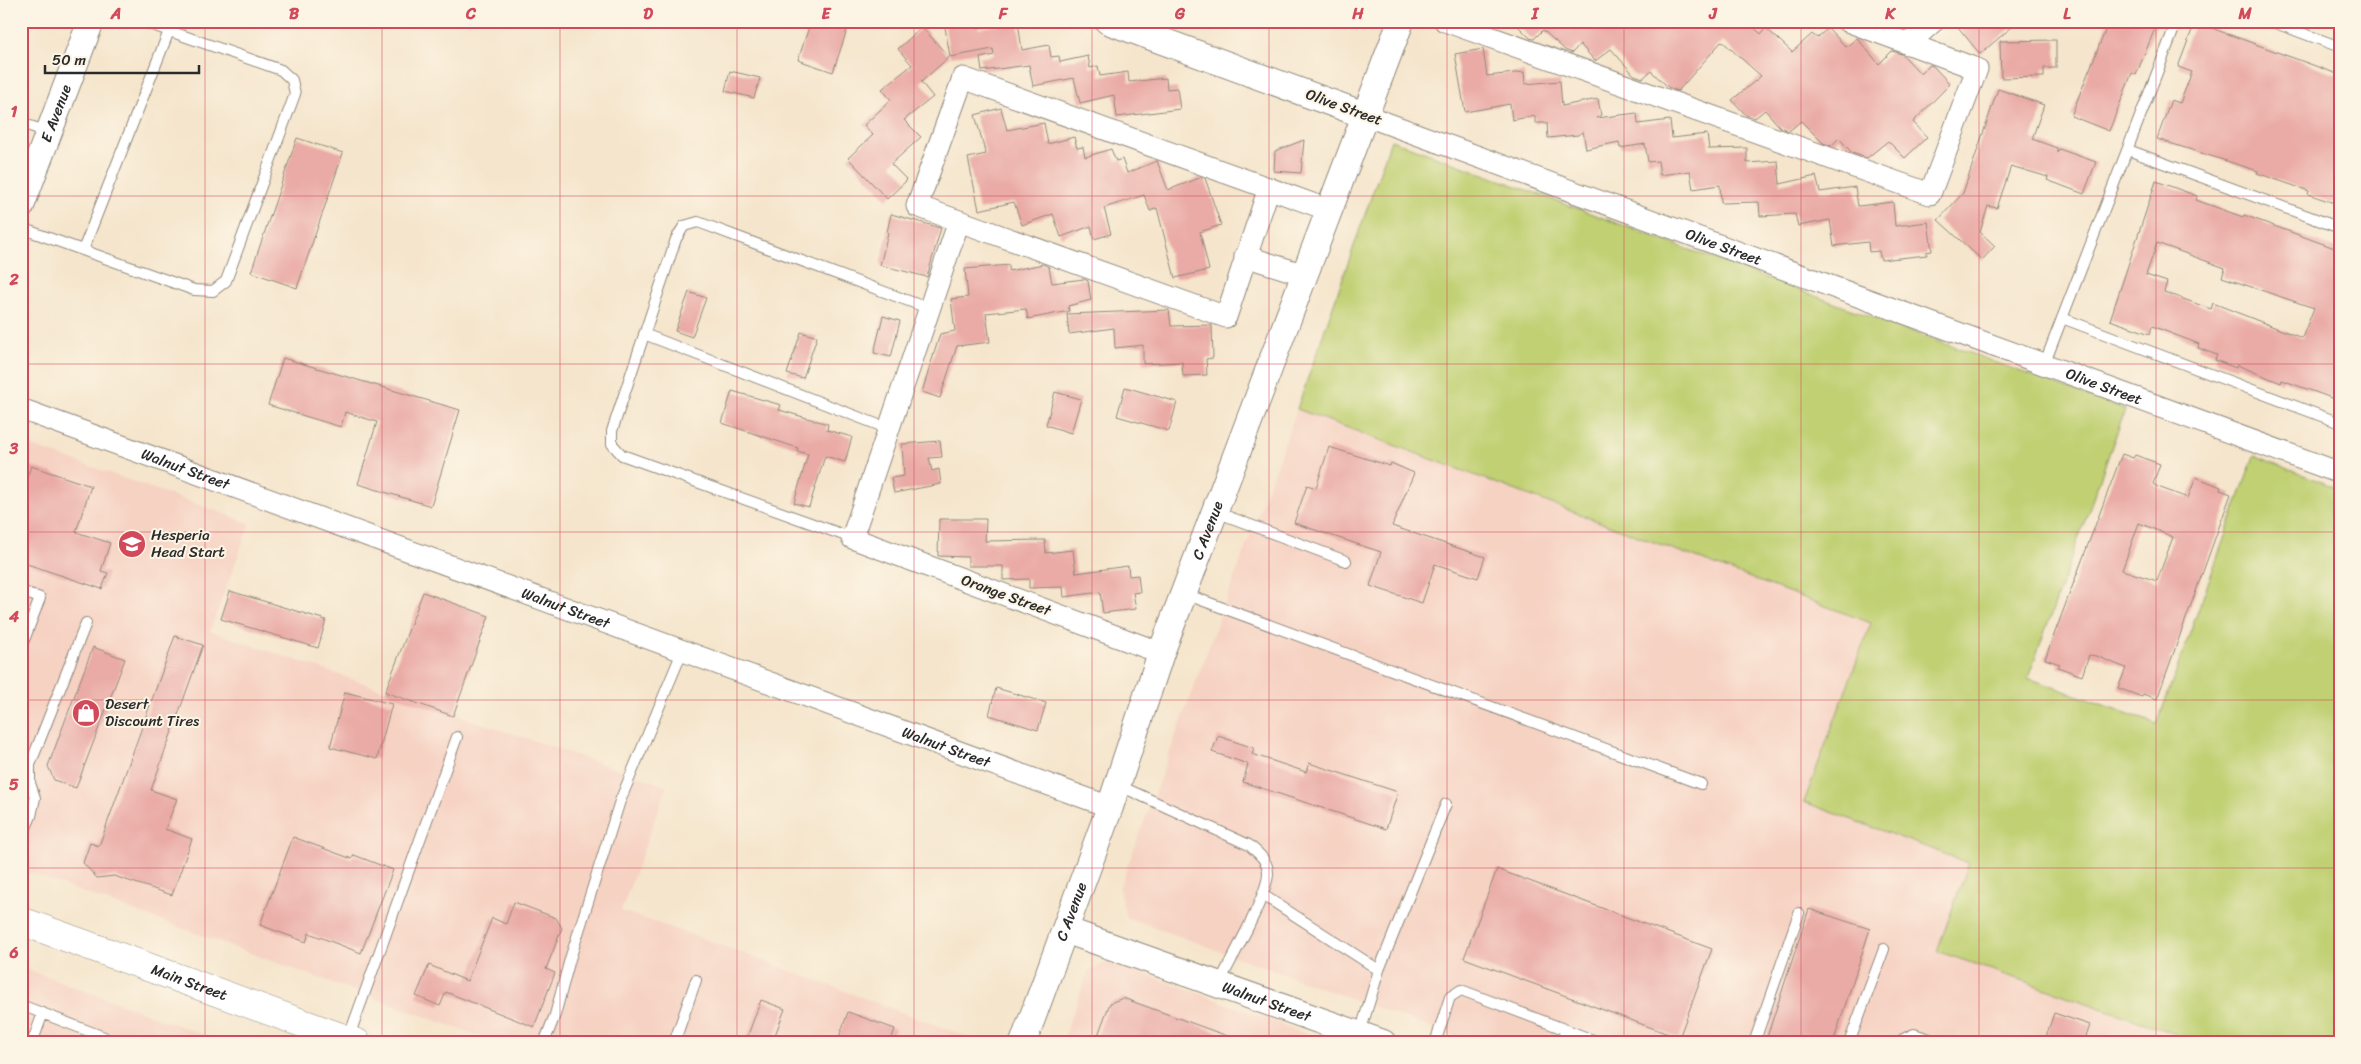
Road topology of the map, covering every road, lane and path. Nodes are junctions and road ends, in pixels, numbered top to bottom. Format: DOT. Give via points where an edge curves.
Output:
graph roads {
  1 [pos="91,21"];
  2 [pos="141,21"];
  3 [pos="1401,21"];
  4 [pos="1444,21"];
  5 [pos="1847,21"];
  6 [pos="1934,21"];
  7 [pos="2178,21"];
  8 [pos="2270,21"];
  9 [pos="1123,24"];
  10 [pos="169,31"];
  11 [pos="1908,44"];
  12 [pos="2340,47"];
  13 [pos="1366,116"];
  14 [pos="21,122"];
  15 [pos="49,132"];
  16 [pos="2128,150"];
  17 [pos="1269,188"];
  18 [pos="21,206"];
  19 [pos="1329,210"];
  20 [pos="959,221"];
  21 [pos="21,228"];
  22 [pos="2340,228"];
  23 [pos="83,250"];
  24 [pos="1245,256"];
  25 [pos="1305,275"];
  26 [pos="930,309"];
  27 [pos="2062,318"];
  28 [pos="644,334"];
  29 [pos="2044,365"];
  30 [pos="21,409"];
  31 [pos="2340,423"];
  32 [pos="889,429"];
  33 [pos="2340,473"];
  34 [pos="1215,511"];
  35 [pos="852,538"];
  36 [pos="1346,561"];
  37 [pos="21,591"];
  38 [pos="1184,593"];
  39 [pos="86,623"];
  40 [pos="21,648"];
  41 [pos="682,652"];
  42 [pos="1161,652"];
  43 [pos="457,736"];
  44 [pos="1702,784"];
  45 [pos="1114,796"];
  46 [pos="1446,804"];
  47 [pos="21,840"];
  48 [pos="1263,896"];
  49 [pos="1799,913"];
  50 [pos="21,921"];
  51 [pos="1065,930"];
  52 [pos="1884,949"];
  53 [pos="1379,970"];
  54 [pos="696,980"];
  55 [pos="1218,984"];
  56 [pos="21,1005"];
  57 [pos="43,1013"];
  58 [pos="1566,1030"];
  59 [pos="1371,1038"];
  60 [pos="350,1042"];
  61 [pos="32,1043"];
  62 [pos="102,1043"];
  63 [pos="544,1043"];
  64 [pos="674,1043"];
  65 [pos="1022,1043"];
  66 [pos="1435,1043"];
  67 [pos="1561,1043"];
  68 [pos="1601,1043"];
  69 [pos="1754,1043"];
  70 [pos="1849,1043"];
  71 [pos="1902,1043"];
  72 [pos="1940,1043"];
  1 -- 15 [label="street, E Avenue"];
  2 -- 10 [label="lane"];
  3 -- 13 [label="street, C Avenue"];
  4 -- 11 [label="street" via="1930,194 1976,69"];
  5 -- 11 [label="street"];
  6 -- 11 [label="street"];
  7 -- 16 [label="lane"];
  8 -- 12 [label="lane"];
  9 -- 13 [label="street, Olive Street"];
  10 -- 23 [label="lane"];
  10 -- 23 [label="lane" via="281,70 292,80 295,94 226,281 214,291 194,290"];
  13 -- 19 [label="street, C Avenue"];
  13 -- 29 [label="street, Olive Street"];
  14 -- 15 [label="lane"];
  15 -- 18 [label="street, E Avenue"];
  16 -- 22 [label="lane"];
  16 -- 27 [label="lane"];
  17 -- 19 [label="street"];
  17 -- 20 [label="street" via="964,78 916,206"];
  17 -- 24 [label="street"];
  19 -- 25 [label="street, C Avenue"];
  20 -- 24 [label="street" via="1226,317"];
  20 -- 26 [label="street"];
  21 -- 23 [label="lane"];
  24 -- 25 [label="street"];
  25 -- 34 [label="street, C Avenue"];
  26 -- 28 [label="lane" via="698,222 684,226 676,239"];
  26 -- 32 [label="street"];
  27 -- 29 [label="lane"];
  27 -- 31 [label="lane"];
  28 -- 32 [label="lane"];
  28 -- 35 [label="lane" via="612,431 612,444 622,455"];
  29 -- 33 [label="street, Olive Street"];
  30 -- 41 [label="street, Walnut Street"];
  32 -- 35 [label="street"];
  34 -- 36 [label="lane"];
  34 -- 38 [label="street, C Avenue"];
  35 -- 42 [label="street, Orange Street"];
  37 -- 40 [label="lane" via="40,598"];
  38 -- 42 [label="street, C Avenue"];
  38 -- 44 [label="lane"];
  39 -- 47 [label="lane" via="30,765 30,783 35,798"];
  41 -- 45 [label="street, Walnut Street"];
  41 -- 63 [label="lane" via="620,801"];
  42 -- 45 [label="street, C Avenue"];
  43 -- 60 [label="lane"];
  45 -- 48 [label="lane" via="1249,845 1264,859 1268,873"];
  45 -- 51 [label="street, C Avenue"];
  46 -- 53 [label="lane"];
  48 -- 53 [label="lane"];
  48 -- 55 [label="lane"];
  49 -- 69 [label="lane"];
  50 -- 60 [label="main road, Main Street"];
  51 -- 55 [label="street, Walnut Street"];
  51 -- 65 [label="street, C Avenue"];
  52 -- 70 [label="lane"];
  53 -- 59 [label="lane"];
  54 -- 64 [label="lane"];
  55 -- 59 [label="street, Walnut Street"];
  56 -- 57 [label="lane"];
  57 -- 61 [label="lane"];
  57 -- 62 [label="lane" via="104,1037"];
  58 -- 66 [label="lane" via="1460,990 1450,997"];
  58 -- 67 [label="lane"];
  58 -- 68 [label="lane"];
  71 -- 72 [label="lane" via="1914,1034"];
}
